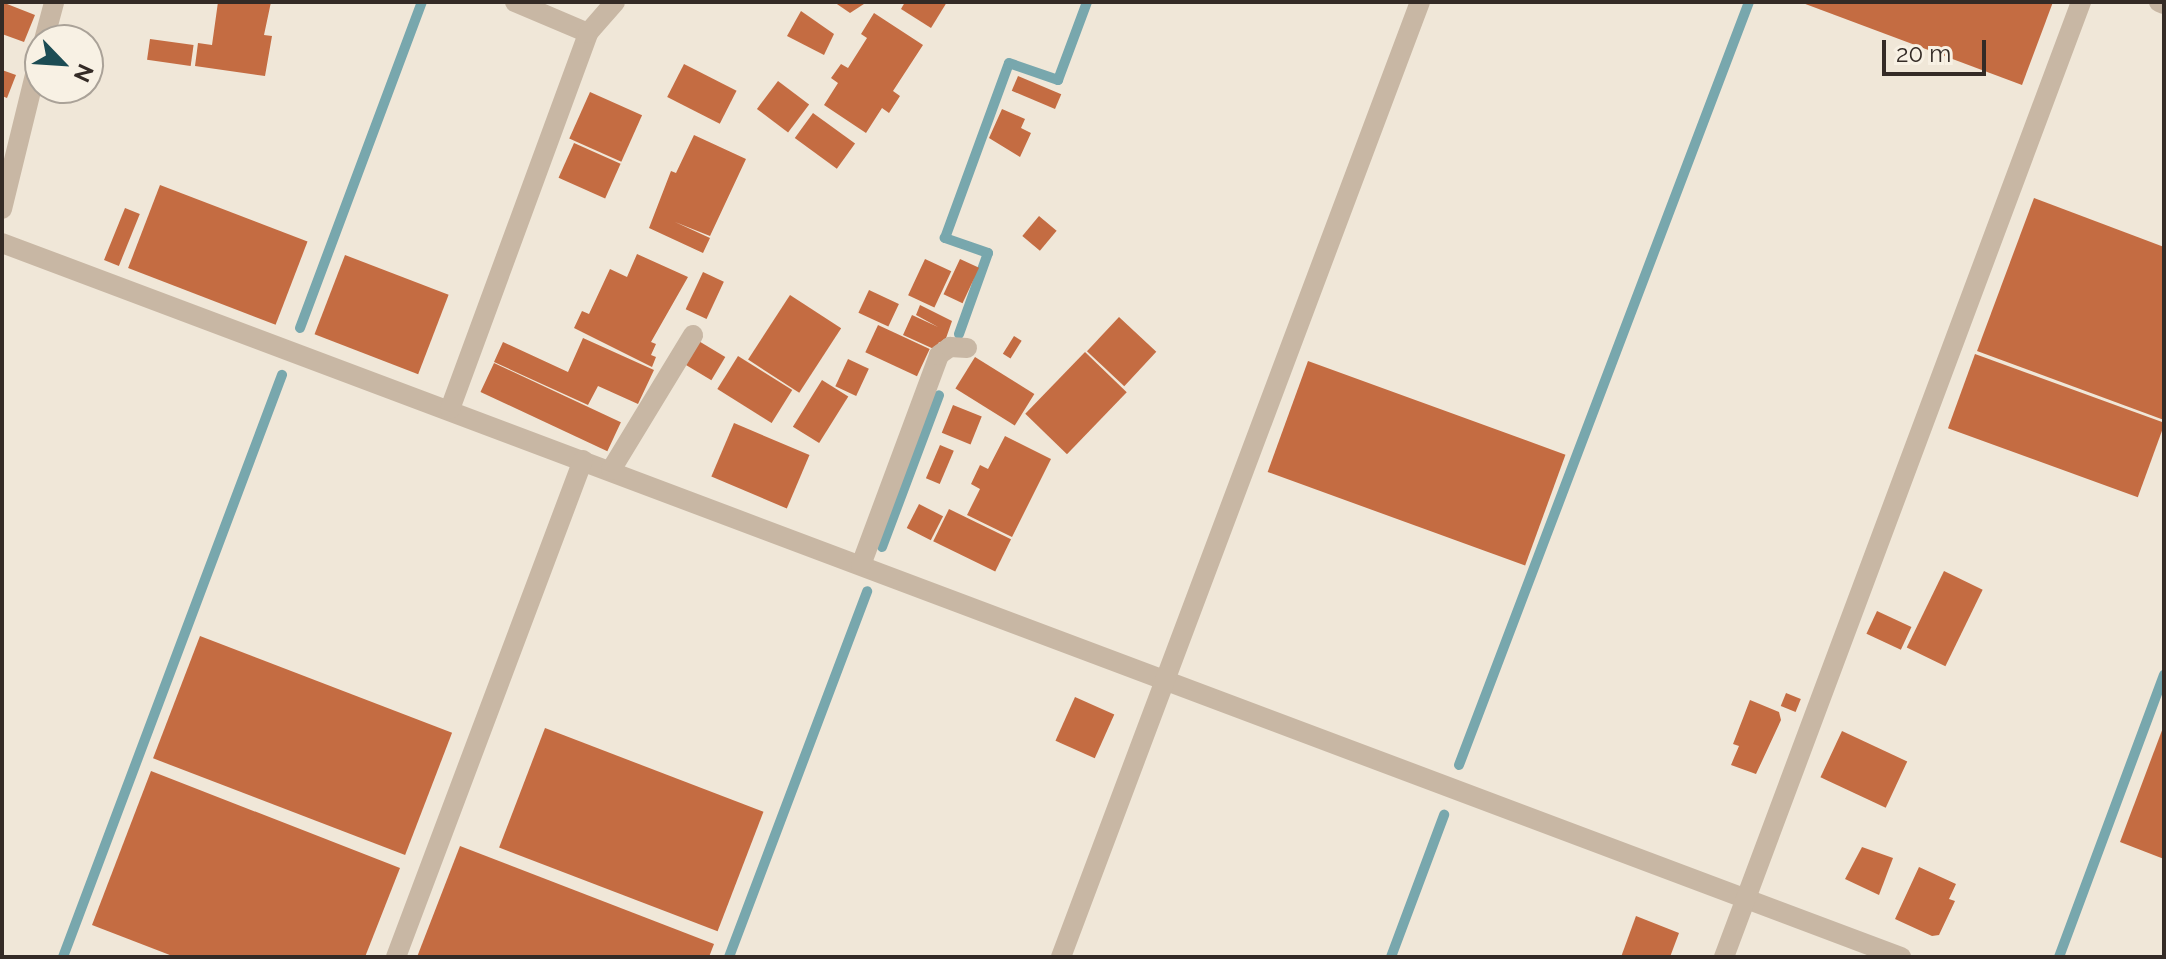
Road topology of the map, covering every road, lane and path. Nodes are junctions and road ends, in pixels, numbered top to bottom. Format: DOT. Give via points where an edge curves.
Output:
graph roads {
  1 [pos="54,2"];
  2 [pos="515,2"];
  3 [pos="615,2"];
  4 [pos="1420,2"];
  5 [pos="2081,2"];
  6 [pos="48,24"];
  7 [pos="588,33"];
  8 [pos="28,104"];
  9 [pos="2,209"];
  10 [pos="2,243"];
  11 [pos="693,335"];
  12 [pos="967,348"];
  13 [pos="450,409"];
  14 [pos="583,460"];
  15 [pos="611,470"];
  16 [pos="861,565"];
  17 [pos="1165,680"];
  18 [pos="1747,900"];
  19 [pos="396,957"];
  20 [pos="1061,957"];
  21 [pos="1724,957"];
  22 [pos="1901,957"];
  1 -- 6 [label="street"];
  2 -- 7 [label="street"];
  3 -- 7 [label="street"];
  4 -- 17 [label="street"];
  5 -- 18 [label="street"];
  7 -- 13 [label="street"];
  8 -- 9 [label="street"];
  10 -- 13 [label="street"];
  11 -- 15 [label="street"];
  12 -- 16 [label="street" via="950,347 939,355"];
  13 -- 14 [label="street"];
  14 -- 15 [label="street"];
  14 -- 19 [label="street"];
  15 -- 16 [label="street"];
  16 -- 17 [label="street"];
  17 -- 18 [label="street"];
  17 -- 20 [label="street"];
  18 -- 21 [label="street"];
  18 -- 22 [label="street"];
}
